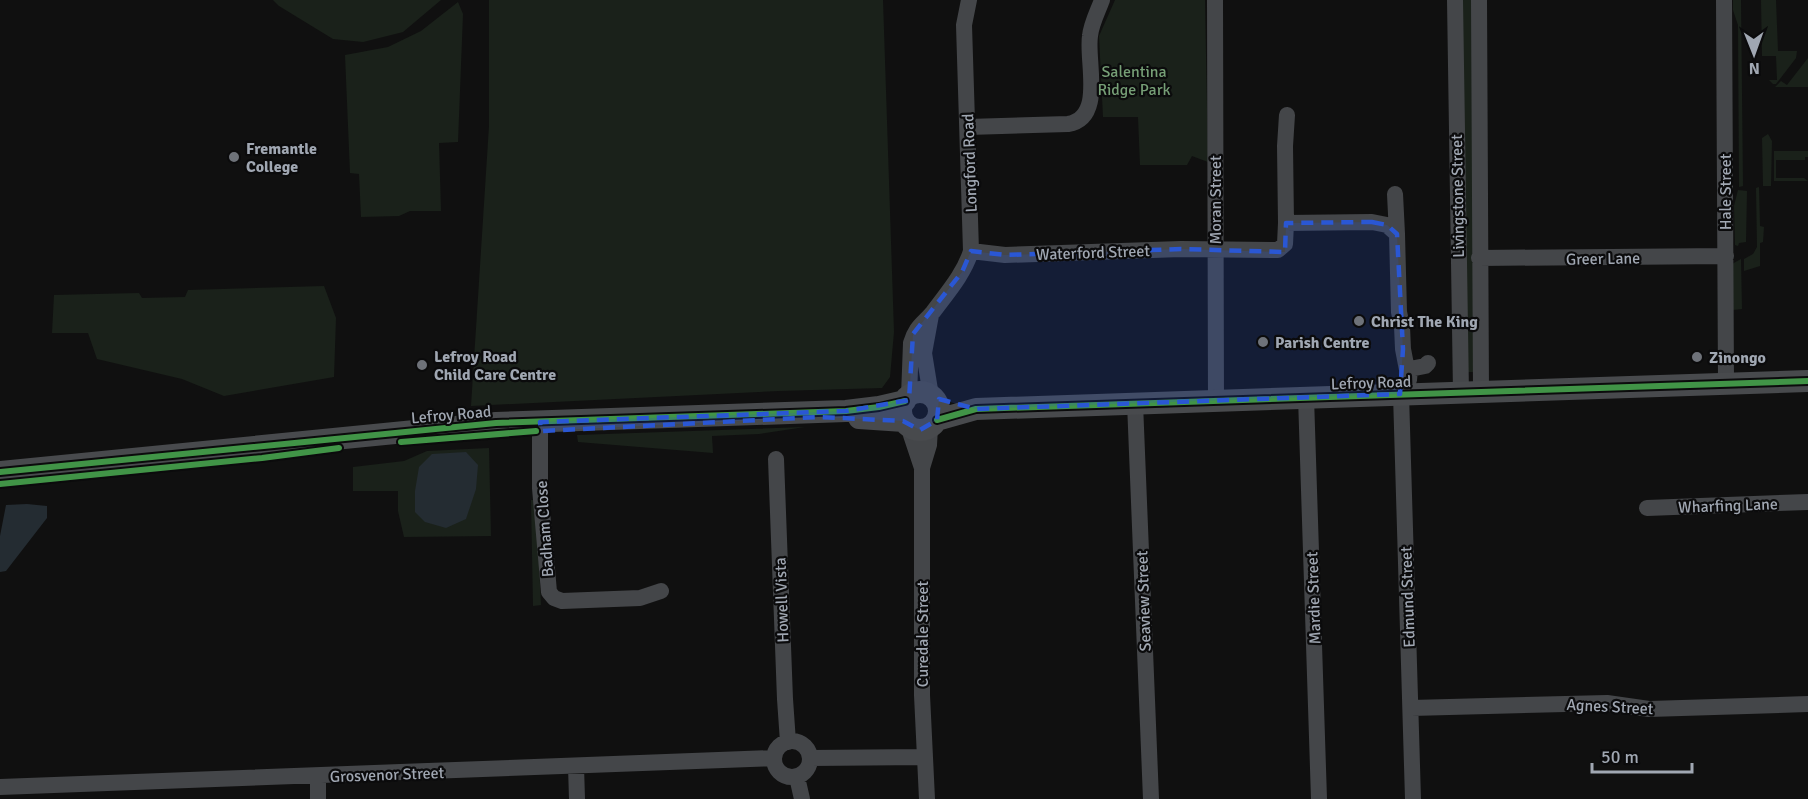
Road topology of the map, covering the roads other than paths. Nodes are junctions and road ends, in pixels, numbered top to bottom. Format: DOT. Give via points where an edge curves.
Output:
graph roads {
  1 [pos="969,0"];
  2 [pos="1102,0"];
  3 [pos="1215,0"];
  4 [pos="1455,0"];
  5 [pos="1479,0"];
  6 [pos="1724,0"];
  7 [pos="1287,116"];
  8 [pos="968,127"];
  9 [pos="1395,194"];
  10 [pos="1286,223"];
  11 [pos="1397,234"];
  12 [pos="1215,249"];
  13 [pos="971,251"];
  14 [pos="1726,256"];
  15 [pos="1479,258"];
  16 [pos="1428,361"];
  17 [pos="1405,377"];
  18 [pos="1808,381"];
  19 [pos="1726,383"];
  20 [pos="1467,385"];
  21 [pos="1306,398"];
  22 [pos="1216,401"];
  23 [pos="1135,403"];
  24 [pos="920,411"];
  25 [pos="540,426"];
  26 [pos="776,459"];
  27 [pos="0,472"];
  28 [pos="0,484"];
  29 [pos="1808,502"];
  30 [pos="1647,507"];
  31 [pos="661,591"];
  32 [pos="1808,704"];
  33 [pos="1411,708"];
  34 [pos="788,742"];
  35 [pos="925,757"];
  36 [pos="774,758"];
  37 [pos="810,758"];
  38 [pos="576,766"];
  39 [pos="318,776"];
  40 [pos="797,777"];
  41 [pos="0,787"];
  42 [pos="318,799"];
  43 [pos="577,799"];
  44 [pos="802,799"];
  45 [pos="927,799"];
  46 [pos="1152,799"];
  47 [pos="1319,799"];
  48 [pos="1413,799"];
  1 -- 8 [label="street, Longford Road" via="964,25"];
  2 -- 8 [label="street" via="1089,37 1091,94 1087,112 1075,123"];
  3 -- 12 [label="street, Moran Street"];
  4 -- 20 [label="street, Livingstone Street"];
  5 -- 15 [label="street, Livingstone Street"];
  6 -- 14 [label="street, Hale Street"];
  7 -- 10 [label="street"];
  8 -- 13 [label="street, Longford Road"];
  9 -- 11 [label="street, Edmund Street"];
  10 -- 11 [label="street" via="1372,222 1387,225"];
  10 -- 12 [label="street, Waterford Street" via="1285,244 1280,250"];
  11 -- 17 [label="street, Edmund Street"];
  12 -- 13 [label="street, Waterford Street" via="1005,255"];
  12 -- 22 [label="street, Moran Street"];
  13 -- 24 [label="street, Longford Road" via="962,272 931,315 917,327 911,343"];
  14 -- 15 [label="street, Greer Lane"];
  14 -- 19 [label="street, Hale Street"];
  15 -- 20 [label="street, Livingstone Street"];
  16 -- 17 [label="street" via="1425,366 1413,367"];
  17 -- 20 [label="street, Lefroy Road"];
  17 -- 21 [label="street, Lefroy Road"];
  17 -- 33 [label="street, Edmund Street"];
  18 -- 19 [label="street, Lefroy Road"];
  19 -- 20 [label="street, Lefroy Road"];
  21 -- 22 [label="street, Lefroy Road"];
  21 -- 47 [label="street, Mardie Street"];
  22 -- 23 [label="street, Lefroy Road"];
  23 -- 24 [label="street, Lefroy Road"];
  23 -- 46 [label="street, Seaview Street"];
  24 -- 25 [label="street, Lefroy Road"];
  24 -- 35 [label="street, Curedale Street" via="929,445 922,468"];
  25 -- 27 [label="street, Lefroy Road" via="496,423"];
  25 -- 28 [label="street, Lefroy Road"];
  25 -- 31 [label="street, Badham Close" via="540,488 549,591 554,598 640,598"];
  26 -- 34 [label="street, Howell Vista"];
  29 -- 30 [label="street, Wharfing Lane"];
  32 -- 33 [label="street, Agnes Street" via="1649,709 1607,703"];
  33 -- 48 [label="street, Edmund Street"];
  34 -- 36 [label="street" via="778,748"];
  34 -- 37 [label="street" via="798,742 807,748"];
  35 -- 37 [label="street"];
  35 -- 45 [label="street, Curedale Street"];
  36 -- 38 [label="street, Grosvenor Street"];
  36 -- 40 [label="street" via="777,769 786,776"];
  37 -- 40 [label="street" via="807,770"];
  38 -- 39 [label="street, Grosvenor Street"];
  38 -- 43 [label="street"];
  39 -- 41 [label="street, Grosvenor Street"];
  39 -- 42 [label="street"];
  40 -- 44 [label="street"];
}
